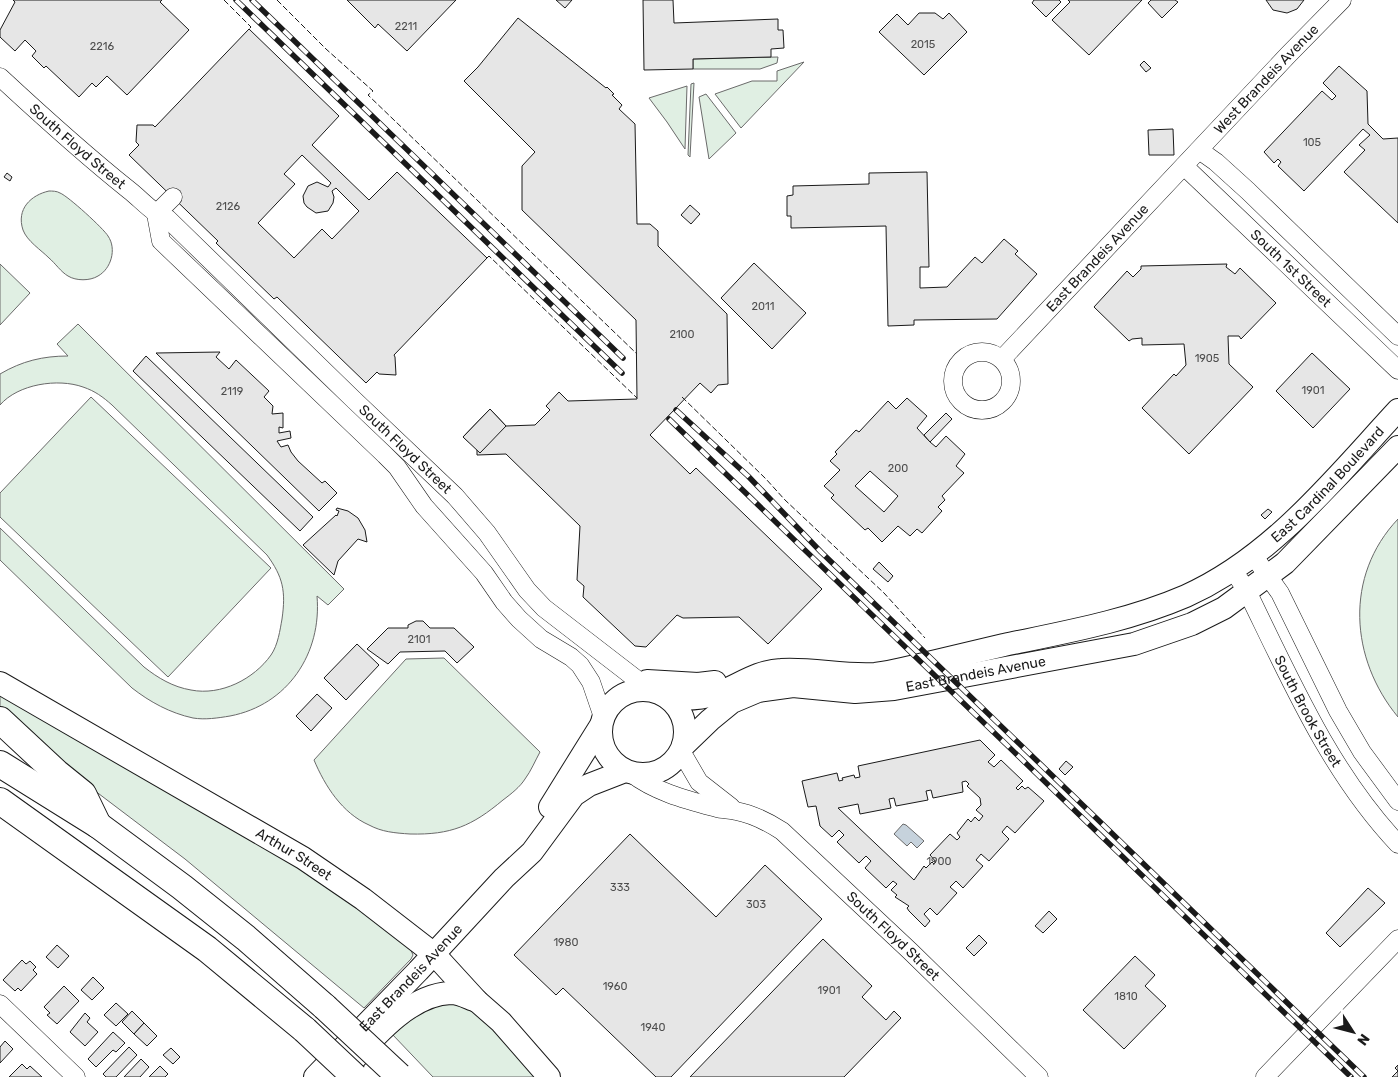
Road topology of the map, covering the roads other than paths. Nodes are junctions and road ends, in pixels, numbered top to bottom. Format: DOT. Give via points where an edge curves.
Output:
graph roads {
  1 [pos="1342,0"];
  2 [pos="0,77"];
  3 [pos="1192,158"];
  4 [pos="173,197"];
  5 [pos="156,214"];
  6 [pos="1398,336"];
  7 [pos="1002,360"];
  8 [pos="1398,370"];
  9 [pos="1398,410"];
  10 [pos="1398,447"];
  11 [pos="1253,555"];
  12 [pos="1233,570"];
  13 [pos="1269,576"];
  14 [pos="1247,591"];
  15 [pos="760,673"];
  16 [pos="0,683"];
  17 [pos="649,688"];
  18 [pos="0,720"];
  19 [pos="602,721"];
  20 [pos="682,749"];
  21 [pos="0,764"];
  22 [pos="628,772"];
  23 [pos="0,801"];
  24 [pos="1398,801"];
  25 [pos="735,811"];
  26 [pos="98,825"];
  27 [pos="1398,844"];
  28 [pos="504,878"];
  29 [pos="1398,939"];
  30 [pos="434,954"];
  31 [pos="478,1001"];
  32 [pos="0,1004"];
  33 [pos="76,1077"];
  34 [pos="315,1077"];
  35 [pos="338,1077"];
  36 [pos="355,1077"];
  37 [pos="399,1077"];
  38 [pos="549,1077"];
  39 [pos="1039,1077"];
  40 [pos="1265,1077"];
  1 -- 3 [label="street, West Brandeis Avenue"];
  2 -- 5 [label="street, South Floyd Street" via="85,156"];
  3 -- 6 [label="street, South 1st Street" via="1216,162"];
  3 -- 7 [label="street, East Brandeis Avenue"];
  3 -- 8 [label="street, South 1st Street"];
  4 -- 5 [label="street"];
  5 -- 17 [label="street, South Floyd Street" via="179,229 455,496 544,608"];
  5 -- 19 [label="street, South Floyd Street" via="161,240 391,461 424,506 484,573 519,619 580,665 591,682"];
  9 -- 11 [label="main road, East Cardinal Boulevard" via="1321,493"];
  10 -- 13 [label="main road, East Cardinal Boulevard"];
  11 -- 12 [label="main road, East Brandeis Avenue"];
  11 -- 13 [label="street, South Brook Street"];
  12 -- 14 [label="street, South Brook Street"];
  12 -- 15 [label="main road, East Brandeis Avenue" via="1188,595 1110,623 896,671 859,674 790,669"];
  13 -- 14 [label="main road, East Brandeis Avenue"];
  13 -- 24 [label="street, South Brook Street" via="1280,592 1338,711 1362,752"];
  14 -- 20 [label="main road, East Brandeis Avenue" via="1224,608 1192,624 1134,644 894,689 855,692 793,686 758,691 732,702"];
  14 -- 27 [label="street, South Brook Street" via="1323,740 1344,775"];
  15 -- 17 [label="main road, East Brandeis Avenue" via="718,693 682,700"];
  15 -- 17 [label="main road" via="698,684 648,682"];
  16 -- 30 [label="main road, Arthur Street" via="302,858 363,899"];
  17 -- 19 [label="main road" via="621,695 607,708"];
  17 -- 20 [label="main road" via="676,704 682,714 685,735"];
  18 -- 26 [label="highway" via="83,794"];
  19 -- 22 [label="main road" via="601,741 607,755"];
  19 -- 28 [label="main road, East Brandeis Avenue"];
  20 -- 22 [label="main road" via="663,770 644,774"];
  20 -- 25 [label="street, South Floyd Street" via="699,782"];
  21 -- 26 [label="highway"];
  22 -- 25 [label="street, South Floyd Street" via="663,792"];
  22 -- 28 [label="main road, East Brandeis Avenue" via="589,785 574,795 532,852"];
  23 -- 36 [label="highway, bridge" via="207,949 305,1030"];
  25 -- 39 [label="street, South Floyd Street" via="771,824 790,838"];
  26 -- 37 [label="highway, bridge" via="246,938 325,1006"];
  28 -- 30 [label="main road, East Brandeis Avenue"];
  29 -- 40 [label="street"];
  30 -- 31 [label="main road, Arthur Street"];
  30 -- 34 [label="main road, East Brandeis Avenue"];
  31 -- 35 [label="main road" via="453,993 431,996 407,1009 386,1026"];
  31 -- 38 [label="main road, Arthur Street"];
  32 -- 33 [label="street"];
}
